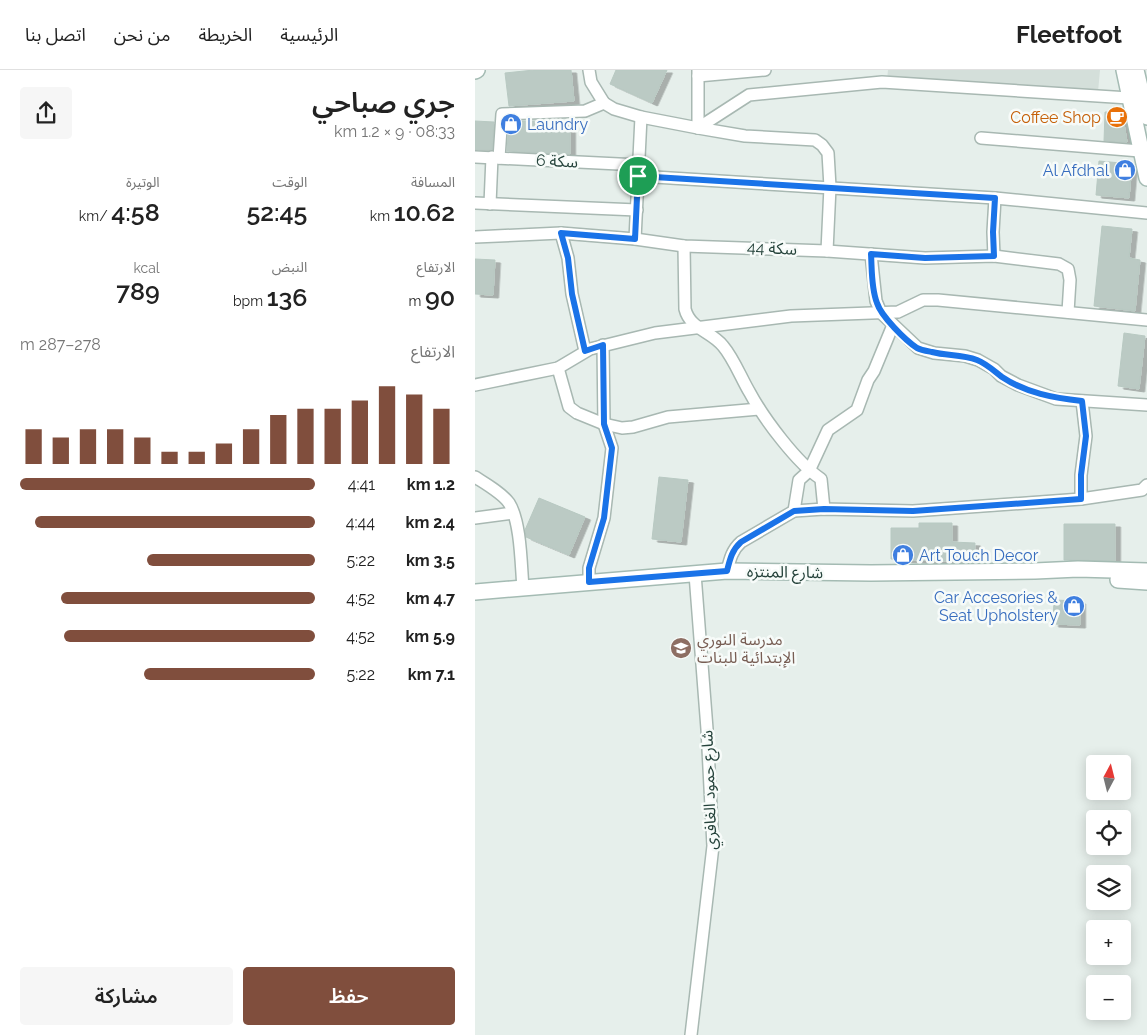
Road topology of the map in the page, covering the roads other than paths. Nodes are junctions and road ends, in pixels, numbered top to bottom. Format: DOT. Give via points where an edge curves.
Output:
graph roads {
  1 [pos="589,70"];
  2 [pos="765,70"];
  3 [pos="1123,70"];
  4 [pos="1136,70"];
  5 [pos="698,73"];
  6 [pos="882,76"];
  7 [pos="1139,98"];
  8 [pos="604,103"];
  9 [pos="641,117"];
  10 [pos="1147,117"];
  11 [pos="698,128"];
  12 [pos="981,138"];
  13 [pos="1140,151"];
  14 [pos="475,157"];
  15 [pos="495,157"];
  16 [pos="639,171"];
  17 [pos="1147,178"];
  18 [pos="830,187"];
  19 [pos="995,198"];
  20 [pos="475,203"];
  21 [pos="490,204"];
  22 [pos="637,210"];
  23 [pos="1147,213"];
  24 [pos="561,233"];
  25 [pos="475,237"];
  26 [pos="635,239"];
  27 [pos="684,246"];
  28 [pos="827,250"];
  29 [pos="871,254"];
  30 [pos="994,256"];
  31 [pos="1068,312"];
  32 [pos="881,313"];
  33 [pos="1147,320"];
  34 [pos="893,325"];
  35 [pos="699,328"];
  36 [pos="603,345"];
  37 [pos="585,351"];
  38 [pos="558,368"];
  39 [pos="475,385"];
  40 [pos="1082,401"];
  41 [pos="1147,405"];
  42 [pos="759,410"];
  43 [pos="604,424"];
  44 [pos="809,471"];
  45 [pos="475,477"];
  46 [pos="1147,485"];
  47 [pos="1081,499"];
  48 [pos="824,509"];
  49 [pos="794,511"];
  50 [pos="513,513"];
  51 [pos="475,518"];
  52 [pos="727,571"];
  53 [pos="1035,571"];
  54 [pos="1147,571"];
  55 [pos="695,574"];
  56 [pos="589,582"];
  57 [pos="1147,582"];
  58 [pos="523,588"];
  59 [pos="475,592"];
  60 [pos="691,1035"];
  1 -- 8 [label="street" via="591,82"];
  2 -- 5 [label="street"];
  3 -- 7 [label="street"];
  4 -- 7 [label="street"];
  5 -- 11 [label="street"];
  6 -- 7 [label="street"];
  6 -- 11 [label="street" via="749,95"];
  7 -- 10 [label="street"];
  7 -- 13 [label="street"];
  8 -- 9 [label="street"];
  8 -- 15 [label="street" via="585,111 502,114"];
  9 -- 11 [label="street"];
  9 -- 16 [label="street"];
  11 -- 18 [label="street" via="745,136 815,140 828,153"];
  12 -- 13 [label="street"];
  13 -- 17 [label="street"];
  14 -- 15 [label="street, سكة 6"];
  15 -- 16 [label="street, سكة 6"];
  15 -- 21 [label="street"];
  16 -- 18 [label="street, سكة 6"];
  16 -- 22 [label="street"];
  18 -- 19 [label="street, سكة 6"];
  18 -- 28 [label="street"];
  19 -- 23 [label="street, سكة 6"];
  19 -- 30 [label="street"];
  20 -- 21 [label="street"];
  21 -- 22 [label="street"];
  22 -- 26 [label="street"];
  24 -- 25 [label="street, سكة 44"];
  24 -- 26 [label="street, سكة 44"];
  24 -- 37 [label="street"];
  26 -- 27 [label="street, سكة 44"];
  27 -- 28 [label="street, سكة 44"];
  27 -- 35 [label="street" via="685,309 687,318"];
  28 -- 29 [label="street, سكة 44"];
  29 -- 30 [label="street, سكة 44" via="925,258"];
  29 -- 32 [label="street" via="876,301"];
  30 -- 31 [label="street, سكة 44" via="1059,264 1068,269"];
  31 -- 32 [label="street" via="923,300 898,312"];
  31 -- 33 [label="street"];
  32 -- 34 [label="street"];
  32 -- 35 [label="street" via="791,316"];
  34 -- 40 [label="street" via="918,348 978,360 1001,376 1045,396"];
  34 -- 44 [label="street" via="857,410 828,430"];
  35 -- 36 [label="street"];
  35 -- 42 [label="street" via="723,346"];
  36 -- 37 [label="street"];
  36 -- 43 [label="street"];
  37 -- 38 [label="street"];
  38 -- 39 [label="street"];
  38 -- 43 [label="street" via="569,407"];
  40 -- 41 [label="street"];
  40 -- 47 [label="street" via="1086,436"];
  42 -- 43 [label="street" via="668,417 633,427"];
  42 -- 44 [label="street"];
  43 -- 56 [label="street" via="612,448 611,460 604,518 589,568"];
  44 -- 48 [label="street" via="821,479"];
  44 -- 49 [label="street" via="799,480"];
  45 -- 50 [label="street" via="509,503"];
  46 -- 47 [label="street" via="1142,490"];
  47 -- 48 [label="street" via="913,511"];
  48 -- 49 [label="street"];
  49 -- 52 [label="street" via="735,547"];
  50 -- 51 [label="street"];
  50 -- 58 [label="street" via="517,524"];
  52 -- 53 [label="street, شارع المنتزه"];
  52 -- 55 [label="street, شارع المنتزه"];
  53 -- 54 [label="street, شارع المنتزه"];
  53 -- 57 [label="street, شارع المنتزه" via="1061,577"];
  55 -- 56 [label="street, شارع المنتزه"];
  55 -- 60 [label="street, شارع حمود الغافري" via="713,846"];
  56 -- 58 [label="street, شارع المنتزه"];
  58 -- 59 [label="street, شارع المنتزه"];
}
